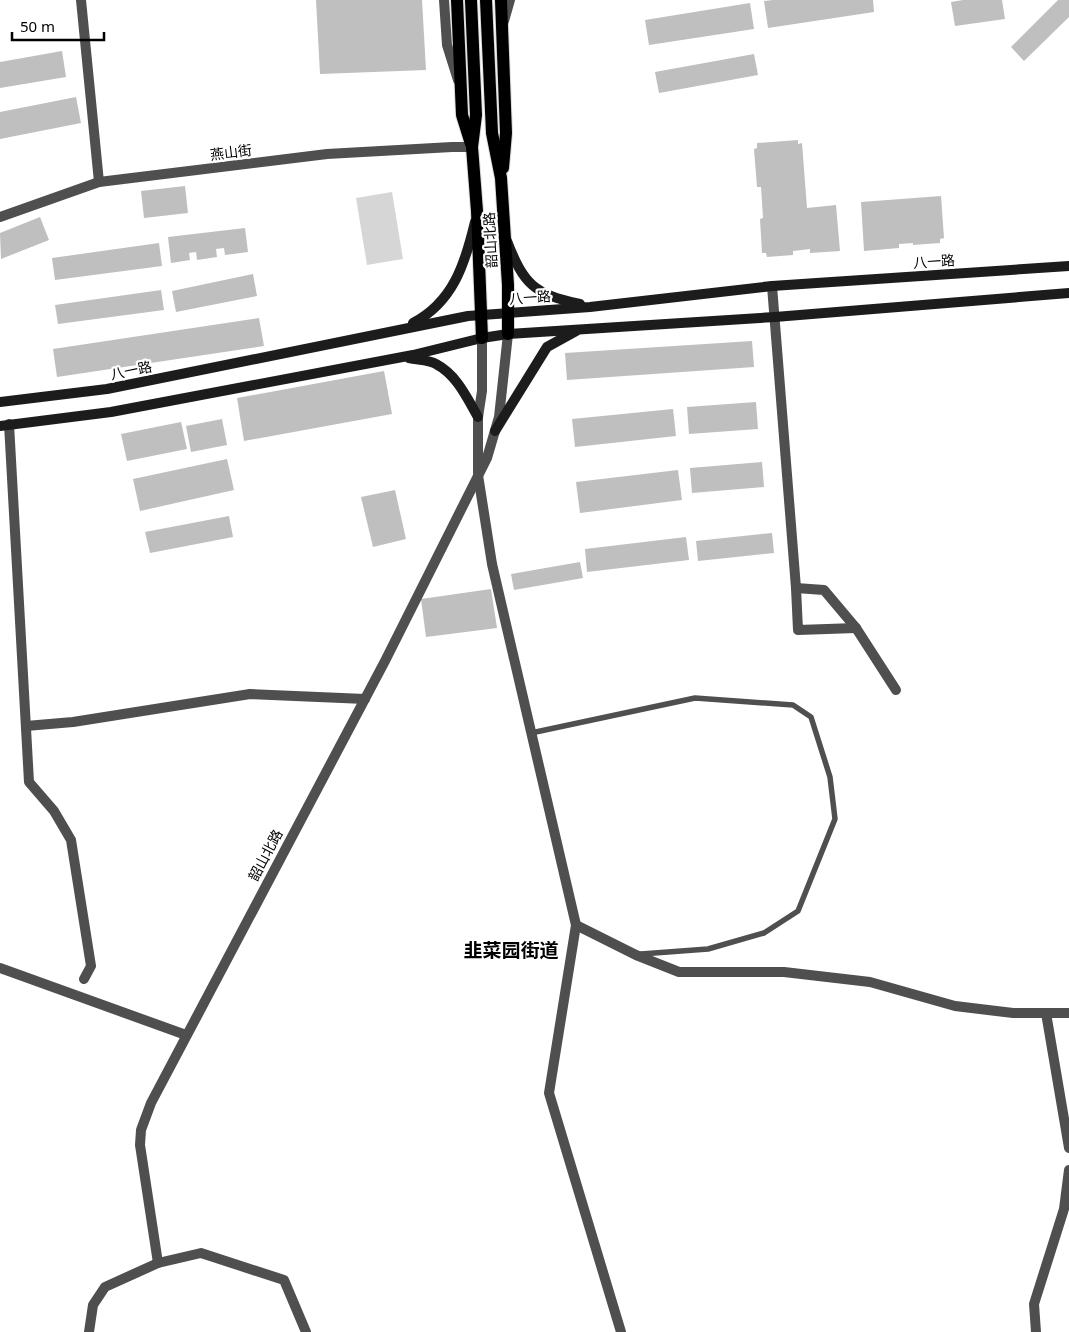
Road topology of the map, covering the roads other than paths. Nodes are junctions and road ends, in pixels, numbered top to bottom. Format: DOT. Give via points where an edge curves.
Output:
graph roads {
  1 [pos="81,0"];
  2 [pos="444,0"];
  3 [pos="457,0"];
  4 [pos="471,0"];
  5 [pos="486,0"];
  6 [pos="509,1"];
  7 [pos="461,89"];
  8 [pos="472,147"];
  9 [pos="501,178"];
  10 [pos="99,182"];
  11 [pos="477,212"];
  12 [pos="0,217"];
  13 [pos="505,234"];
  14 [pos="1069,266"];
  15 [pos="772,286"];
  16 [pos="1069,293"];
  17 [pos="590,306"];
  18 [pos="508,313"];
  19 [pos="482,315"];
  20 [pos="775,317"];
  21 [pos="400,328"];
  22 [pos="580,329"];
  23 [pos="508,334"];
  24 [pos="482,338"];
  25 [pos="403,357"];
  26 [pos="0,402"];
  27 [pos="478,417"];
  28 [pos="5,425"];
  29 [pos="495,431"];
  30 [pos="478,475"];
  31 [pos="796,588"];
  32 [pos="856,628"];
  33 [pos="896,690"];
  34 [pos="364,699"];
  35 [pos="26,726"];
  36 [pos="531,733"];
  37 [pos="576,925"];
  38 [pos="636,955"];
  39 [pos="0,968"];
  40 [pos="84,979"];
  41 [pos="1046,1013"];
  42 [pos="1069,1013"];
  43 [pos="186,1036"];
  44 [pos="1069,1148"];
  45 [pos="1069,1170"];
  46 [pos="158,1263"];
  47 [pos="89,1332"];
  48 [pos="306,1332"];
  49 [pos="621,1332"];
  50 [pos="1036,1332"];
  1 -- 10 [label="street"];
  2 -- 7 [label="street" via="447,45"];
  3 -- 7 [label="main road"];
  4 -- 8 [label="main road, 韶山北路" via="476,114"];
  5 -- 9 [label="main road, 韶山北路" via="492,133"];
  6 -- 9 [label="main road" via="502,29 506,133"];
  7 -- 8 [label="main road" via="462,114"];
  8 -- 10 [label="street, 燕山街" via="327,154"];
  8 -- 11 [label="main road, 韶山北路"];
  9 -- 13 [label="main road, 韶山北路"];
  10 -- 12 [label="street, 燕山街"];
  11 -- 19 [label="main road, 韶山北路"];
  11 -- 21 [label="main road" via="456,282 437,306"];
  13 -- 17 [label="main road" via="528,282 548,296"];
  13 -- 18 [label="main road, 韶山北路"];
  14 -- 15 [label="main road, 八一路"];
  15 -- 17 [label="main road, 八一路"];
  15 -- 20 [label="street"];
  16 -- 20 [label="main road"];
  17 -- 18 [label="main road, 八一路"];
  18 -- 19 [label="main road, 八一路"];
  18 -- 23 [label="main road, 韶山北路"];
  19 -- 21 [label="main road, 八一路"];
  19 -- 24 [label="main road, 韶山北路"];
  20 -- 22 [label="main road"];
  20 -- 31 [label="street"];
  21 -- 26 [label="main road, 八一路" via="107,389"];
  22 -- 23 [label="main road"];
  22 -- 29 [label="main road" via="547,347"];
  23 -- 24 [label="main road"];
  23 -- 29 [label="street, 韶山北路"];
  24 -- 25 [label="main road"];
  24 -- 27 [label="street, 韶山北路" via="482,392"];
  25 -- 27 [label="main road" via="435,363 447,370"];
  25 -- 28 [label="main road" via="111,412"];
  27 -- 30 [label="street, 韶山北路"];
  28 -- 35 [label="street"];
  29 -- 30 [label="street, 韶山北路"];
  30 -- 34 [label="street, 韶山北路"];
  30 -- 36 [label="street" via="492,564"];
  31 -- 32 [label="street" via="824,590"];
  31 -- 32 [label="street" via="798,630"];
  32 -- 33 [label="street"];
  34 -- 35 [label="street" via="250,694 73,722"];
  34 -- 43 [label="street, 韶山北路"];
  35 -- 40 [label="street" via="29,782 54,811 71,840 92,966"];
  36 -- 37 [label="street"];
  36 -- 38 [label="lane" via="695,698 793,705 811,717 830,777 835,820 798,911 764,933 708,949"];
  37 -- 38 [label="street"];
  37 -- 49 [label="street" via="549,1093"];
  38 -- 41 [label="street" via="679,972 784,972 870,982 955,1006 1013,1013"];
  39 -- 43 [label="street"];
  41 -- 42 [label="street"];
  41 -- 44 [label="street"];
  43 -- 46 [label="street, 韶山北路" via="151,1103 141,1130 142,1163"];
  45 -- 50 [label="street" via="1064,1209 1034,1304"];
  46 -- 47 [label="street" via="104,1287 93,1304"];
  46 -- 48 [label="street" via="201,1253 284,1280"];
}
